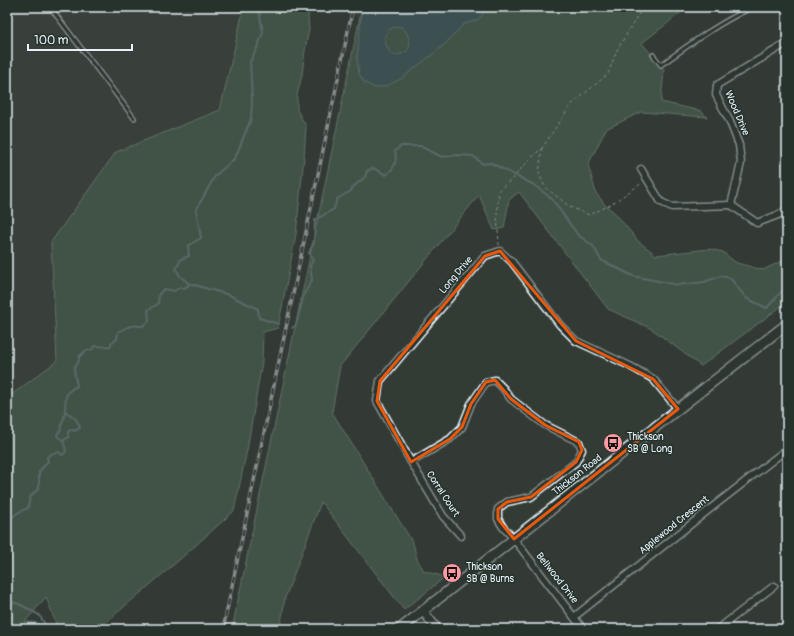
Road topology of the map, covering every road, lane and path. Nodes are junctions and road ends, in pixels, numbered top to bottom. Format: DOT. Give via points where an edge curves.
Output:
graph roads {
  1 [pos="50,7"];
  2 [pos="643,7"];
  3 [pos="753,7"];
  4 [pos="787,42"];
  5 [pos="653,55"];
  6 [pos="134,118"];
  7 [pos="542,148"];
  8 [pos="641,169"];
  9 [pos="647,179"];
  10 [pos="731,205"];
  11 [pos="787,210"];
  12 [pos="500,251"];
  13 [pos="787,324"];
  14 [pos="678,409"];
  15 [pos="787,449"];
  16 [pos="411,462"];
  17 [pos="461,536"];
  18 [pos="514,539"];
  19 [pos="774,586"];
  20 [pos="423,611"];
  21 [pos="574,617"];
  22 [pos="400,629"];
  23 [pos="437,629"];
  24 [pos="583,629"];
  25 [pos="718,629"];
  1 -- 6 [label="lane"];
  2 -- 7 [label="path" via="617,50 608,74 571,104"];
  3 -- 5 [label="lane" via="707,33 661,65"];
  4 -- 10 [label="street, Wood Drive" via="717,85 716,95 739,145 741,163"];
  7 -- 9 [label="path" via="539,174 545,187 570,207 589,214 610,205"];
  7 -- 12 [label="path" via="499,190 497,215"];
  8 -- 9 [label="street"];
  9 -- 10 [label="street" via="661,202 672,207"];
  10 -- 11 [label="street" via="757,223"];
  12 -- 14 [label="street" via="512,262 560,325 576,341 652,379"];
  12 -- 16 [label="street, Long Drive" via="485,256 380,381 377,401"];
  13 -- 14 [label="main road, Thickson Road"];
  14 -- 18 [label="main road, Thickson Road"];
  15 -- 21 [label="street, Applewood Crescent"];
  16 -- 17 [label="street, Corral Court" via="443,516"];
  16 -- 18 [label="street, Bellwood Drive" via="450,439 462,427 471,404 486,382 495,380 511,400 545,425 580,442 582,450 576,462 531,497 506,502 498,510 498,519"];
  18 -- 20 [label="main road, Thickson Road"];
  18 -- 21 [label="street, Bellwood Drive"];
  19 -- 25 [label="street"];
  20 -- 22 [label="main road, Thickson Road"];
  20 -- 23 [label="street"];
  21 -- 24 [label="street, Bellwood Drive"];
}
